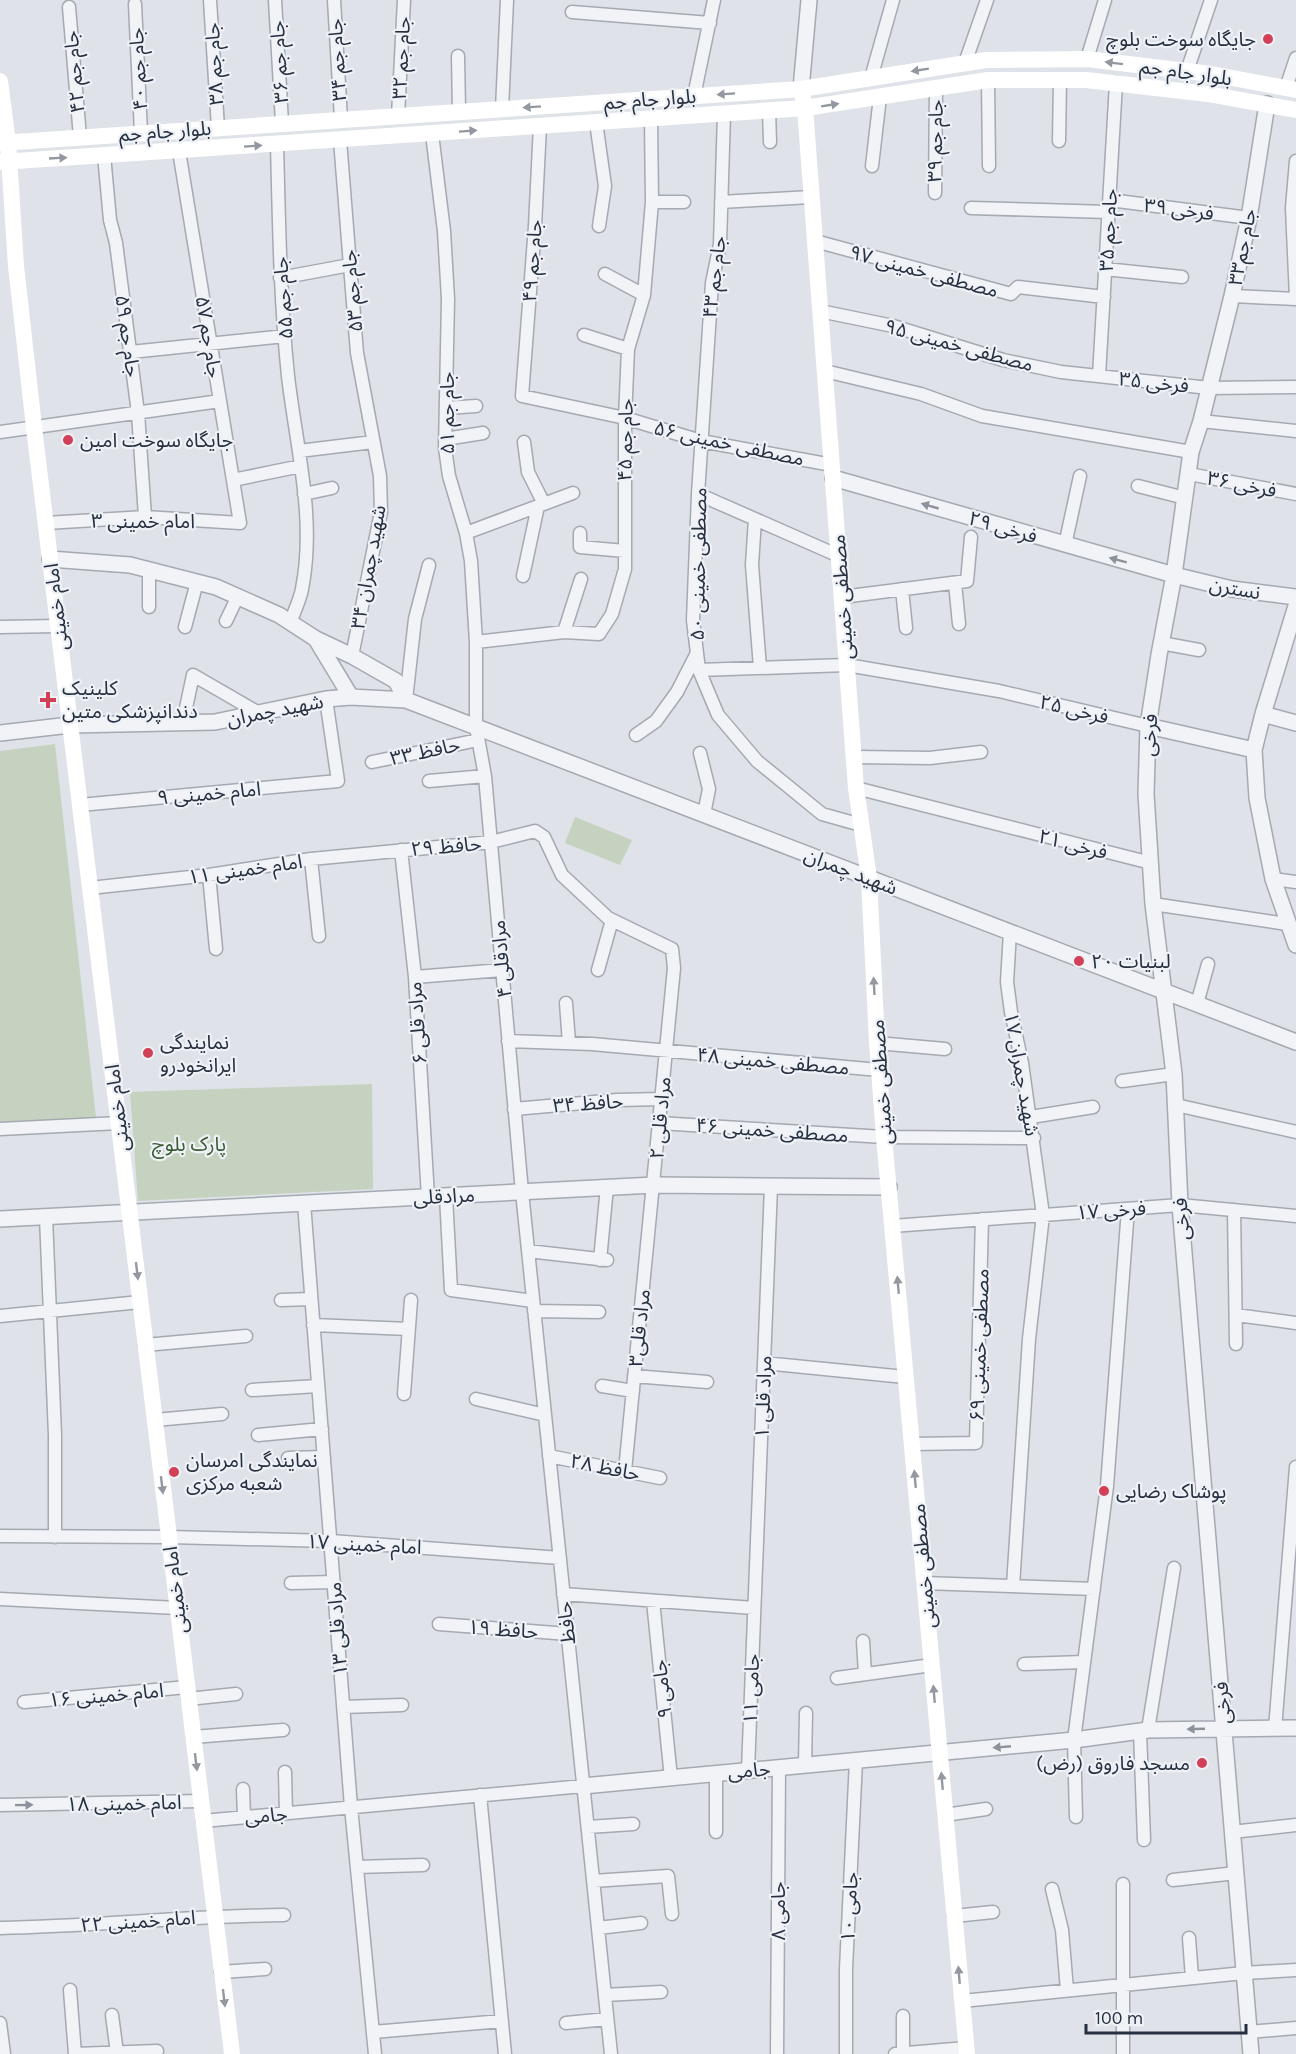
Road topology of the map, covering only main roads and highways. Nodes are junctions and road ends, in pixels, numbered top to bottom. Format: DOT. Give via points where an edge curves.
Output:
graph roads {
  1 [pos="1087,59"];
  2 [pos="1086,80"];
  3 [pos="0,81"];
  4 [pos="801,88"];
  5 [pos="1291,89"];
  6 [pos="804,108"];
  7 [pos="1296,110"];
  8 [pos="4,142"];
  9 [pos="5,161"];
  10 [pos="966,2051"];
  11 [pos="231,2054"];
  1 -- 2 [label="main road"];
  1 -- 4 [label="main road, بلوار جام جم, one-way" via="986,60"];
  5 -- 1 [label="main road, بلوار جام جم, one-way"];
  6 -- 2 [label="main road, بلوار جام جم, one-way" via="987,80"];
  2 -- 7 [label="main road, بلوار جام جم" via="1208,94"];
  3 -- 8 [label="main road"];
  4 -- 6 [label="main road, مصطفی خمینی"];
  4 -- 8 [label="main road, بلوار جام جم, one-way"];
  9 -- 6 [label="main road, بلوار جام جم, one-way"];
  10 -- 6 [label="main road, مصطفی خمینی, one-way" via="884,1137 869,878 856,788"];
  8 -- 9 [label="main road, امام خمینی"];
  9 -- 11 [label="main road, امام خمینی, one-way"];
}
